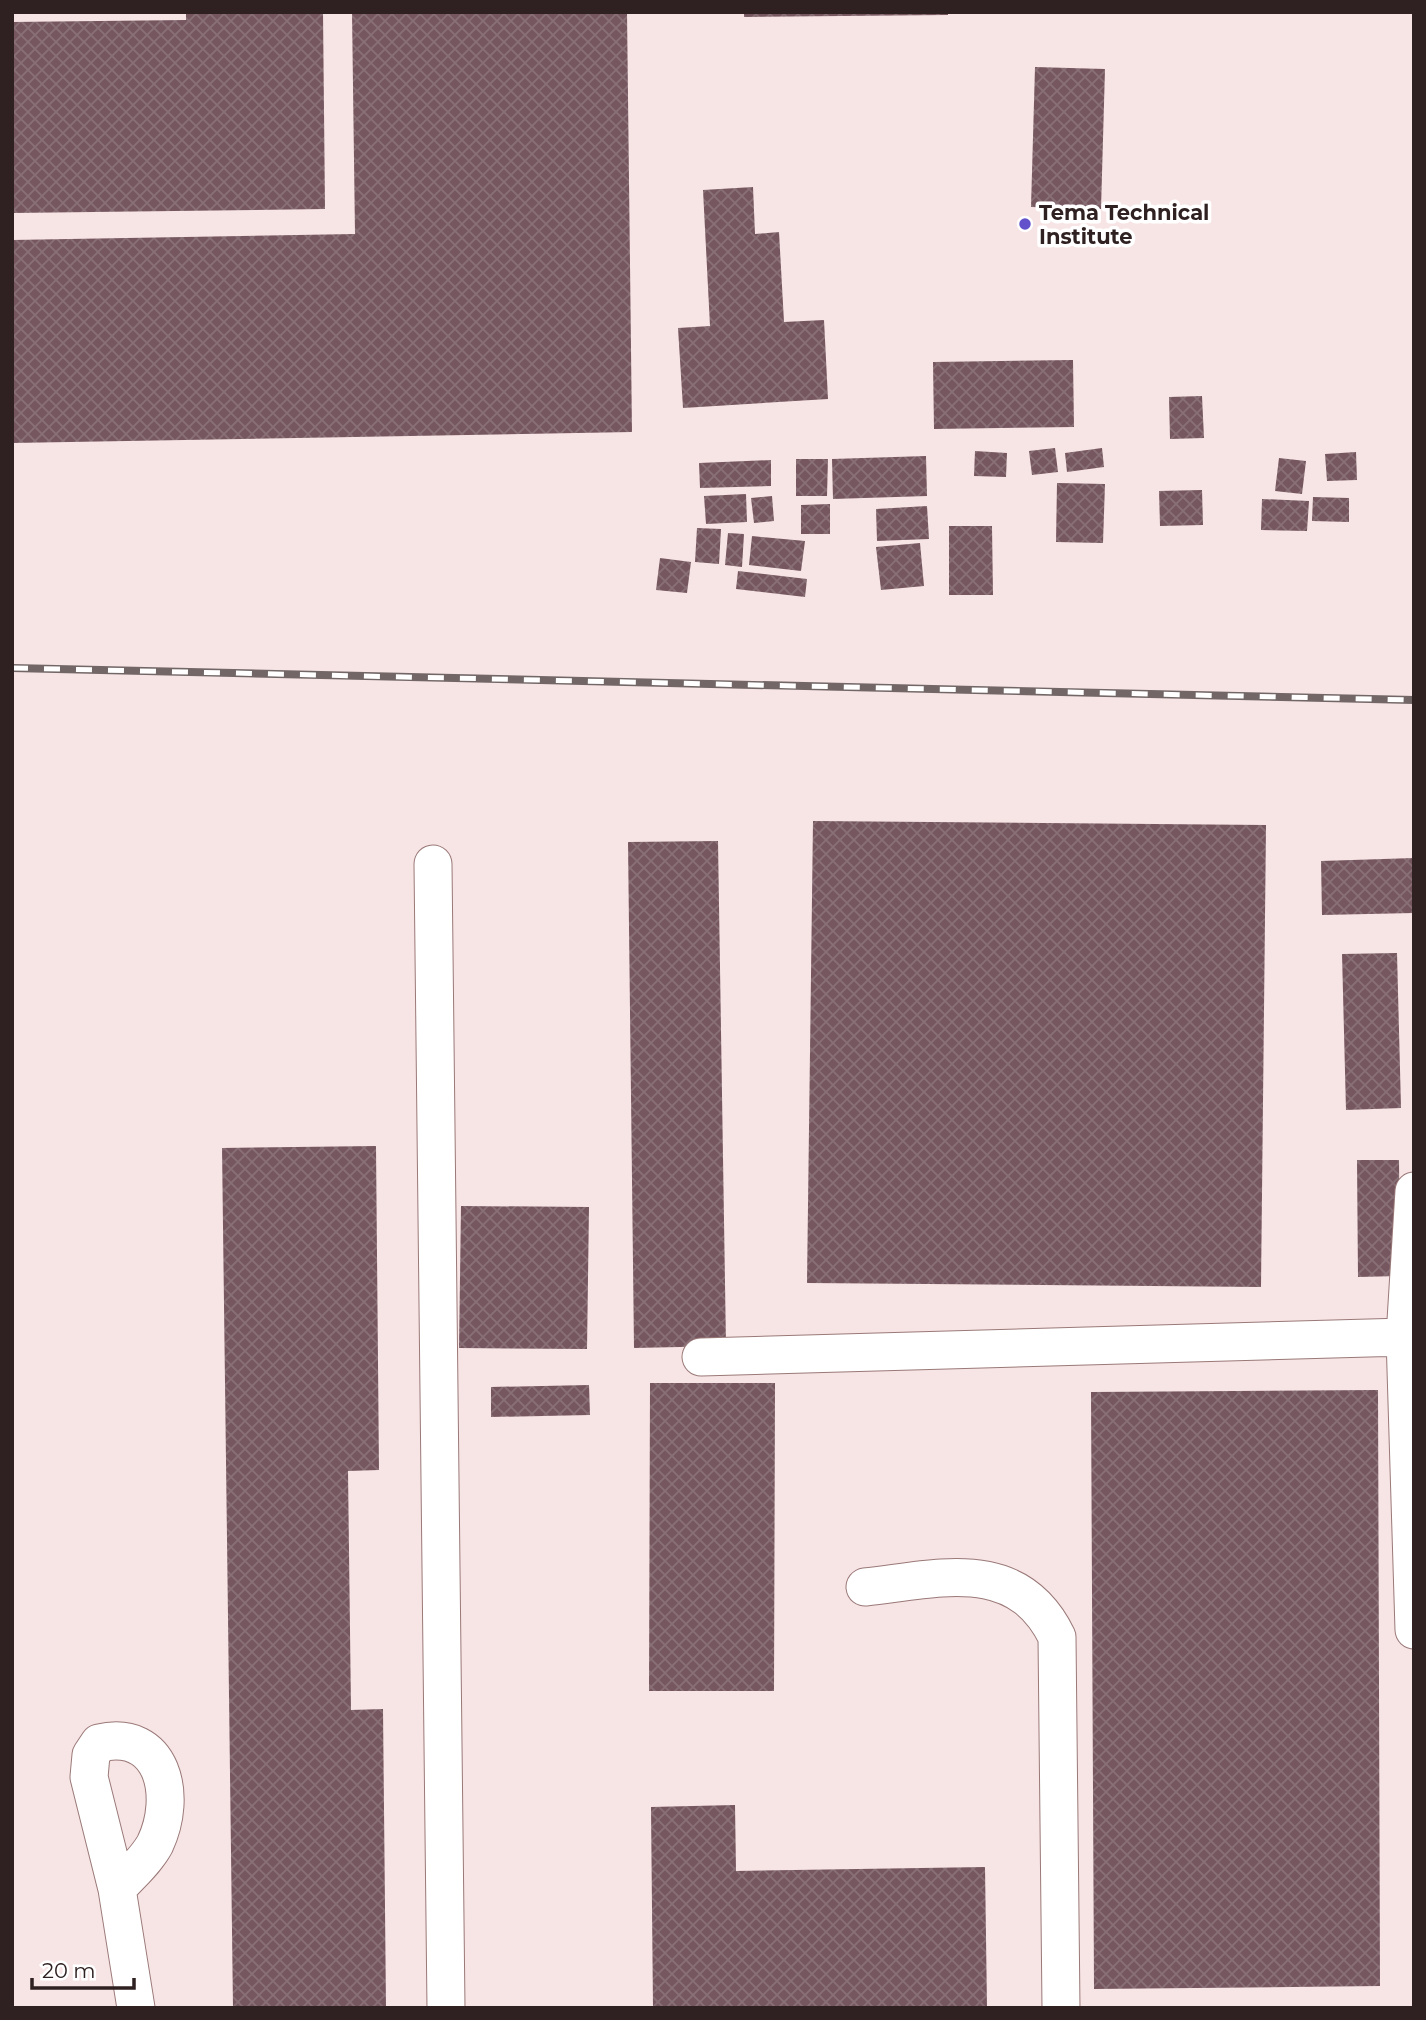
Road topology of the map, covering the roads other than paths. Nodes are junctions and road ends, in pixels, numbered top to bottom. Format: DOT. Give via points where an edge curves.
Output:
graph roads {
  1 [pos="432,864"];
  2 [pos="1414,1191"];
  3 [pos="1405,1336"];
  4 [pos="701,1357"];
  5 [pos="865,1587"];
  6 [pos="1414,1630"];
  7 [pos="117,1889"];
  8 [pos="136,2008"];
  9 [pos="446,2008"];
  10 [pos="1061,2008"];
  1 -- 9 [label="lane"];
  2 -- 3 [label="lane"];
  3 -- 4 [label="lane"];
  3 -- 6 [label="lane"];
  5 -- 10 [label="lane" via="972,1576 1011,1588 1045,1613 1056,1637"];
  7 -- 8 [label="lane"];
}
